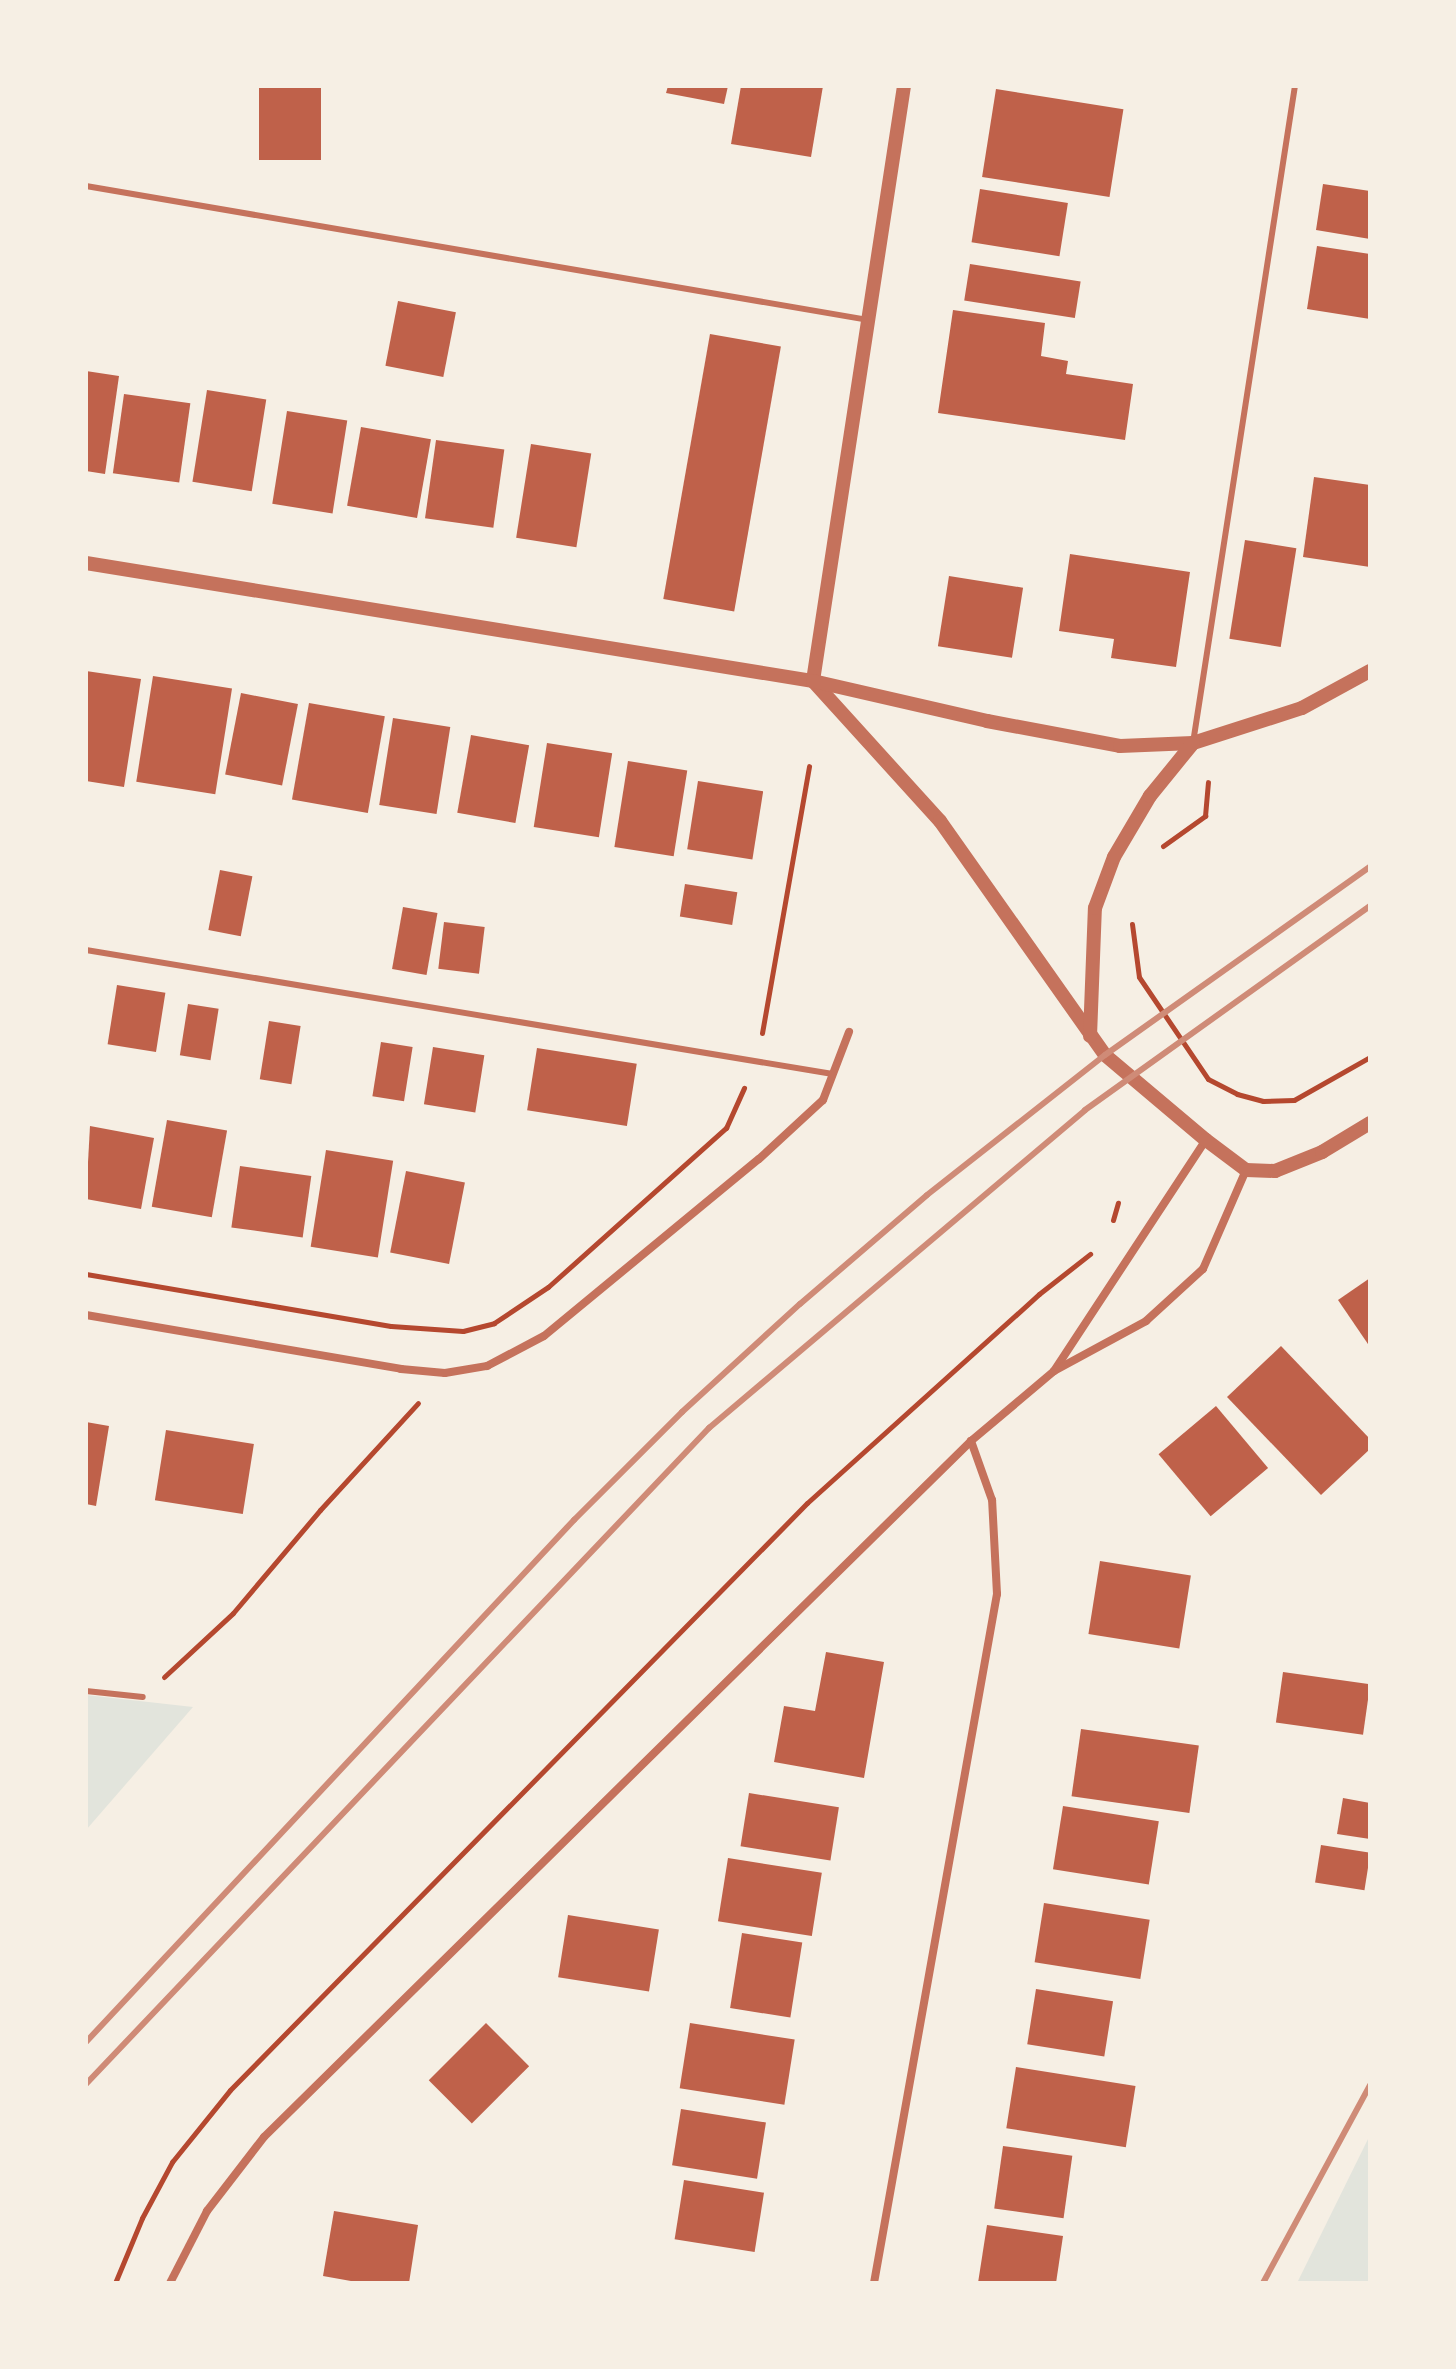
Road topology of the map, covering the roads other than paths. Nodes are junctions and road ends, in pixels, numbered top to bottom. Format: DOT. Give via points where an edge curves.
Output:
graph roads {
  1 [pos="904,86"];
  2 [pos="1295,86"];
  3 [pos="86,186"];
  4 [pos="868,320"];
  5 [pos="86,563"];
  6 [pos="1370,671"];
  7 [pos="813,681"];
  8 [pos="1193,743"];
  9 [pos="86,950"];
  10 [pos="849,1032"];
  11 [pos="1090,1037"];
  12 [pos="833,1074"];
  13 [pos="1370,1123"];
  14 [pos="1206,1140"];
  15 [pos="1246,1170"];
  16 [pos="86,1315"];
  17 [pos="1054,1371"];
  18 [pos="971,1441"];
  19 [pos="86,1691"];
  20 [pos="143,1697"];
  21 [pos="170,2283"];
  22 [pos="874,2283"];
  1 -- 4 [label="street"];
  2 -- 8 [label="lane"];
  3 -- 4 [label="lane"];
  4 -- 7 [label="street"];
  5 -- 7 [label="street"];
  6 -- 8 [label="street" via="1302,708"];
  7 -- 8 [label="street" via="1120,746"];
  7 -- 11 [label="street" via="940,821"];
  8 -- 11 [label="street" via="1150,796 1114,857 1095,908"];
  9 -- 12 [label="lane"];
  10 -- 12 [label="street"];
  11 -- 14 [label="street" via="1128,1077"];
  12 -- 16 [label="street" via="823,1100 759,1159 544,1336 487,1366 445,1373 401,1369"];
  13 -- 15 [label="street" via="1322,1152 1275,1171"];
  14 -- 15 [label="street"];
  14 -- 17 [label="street"];
  15 -- 17 [label="street" via="1203,1269 1146,1321"];
  17 -- 18 [label="street"];
  18 -- 21 [label="street" via="264,2137 207,2211"];
  18 -- 22 [label="street" via="992,1500 997,1594"];
  19 -- 20 [label="lane"];
}
